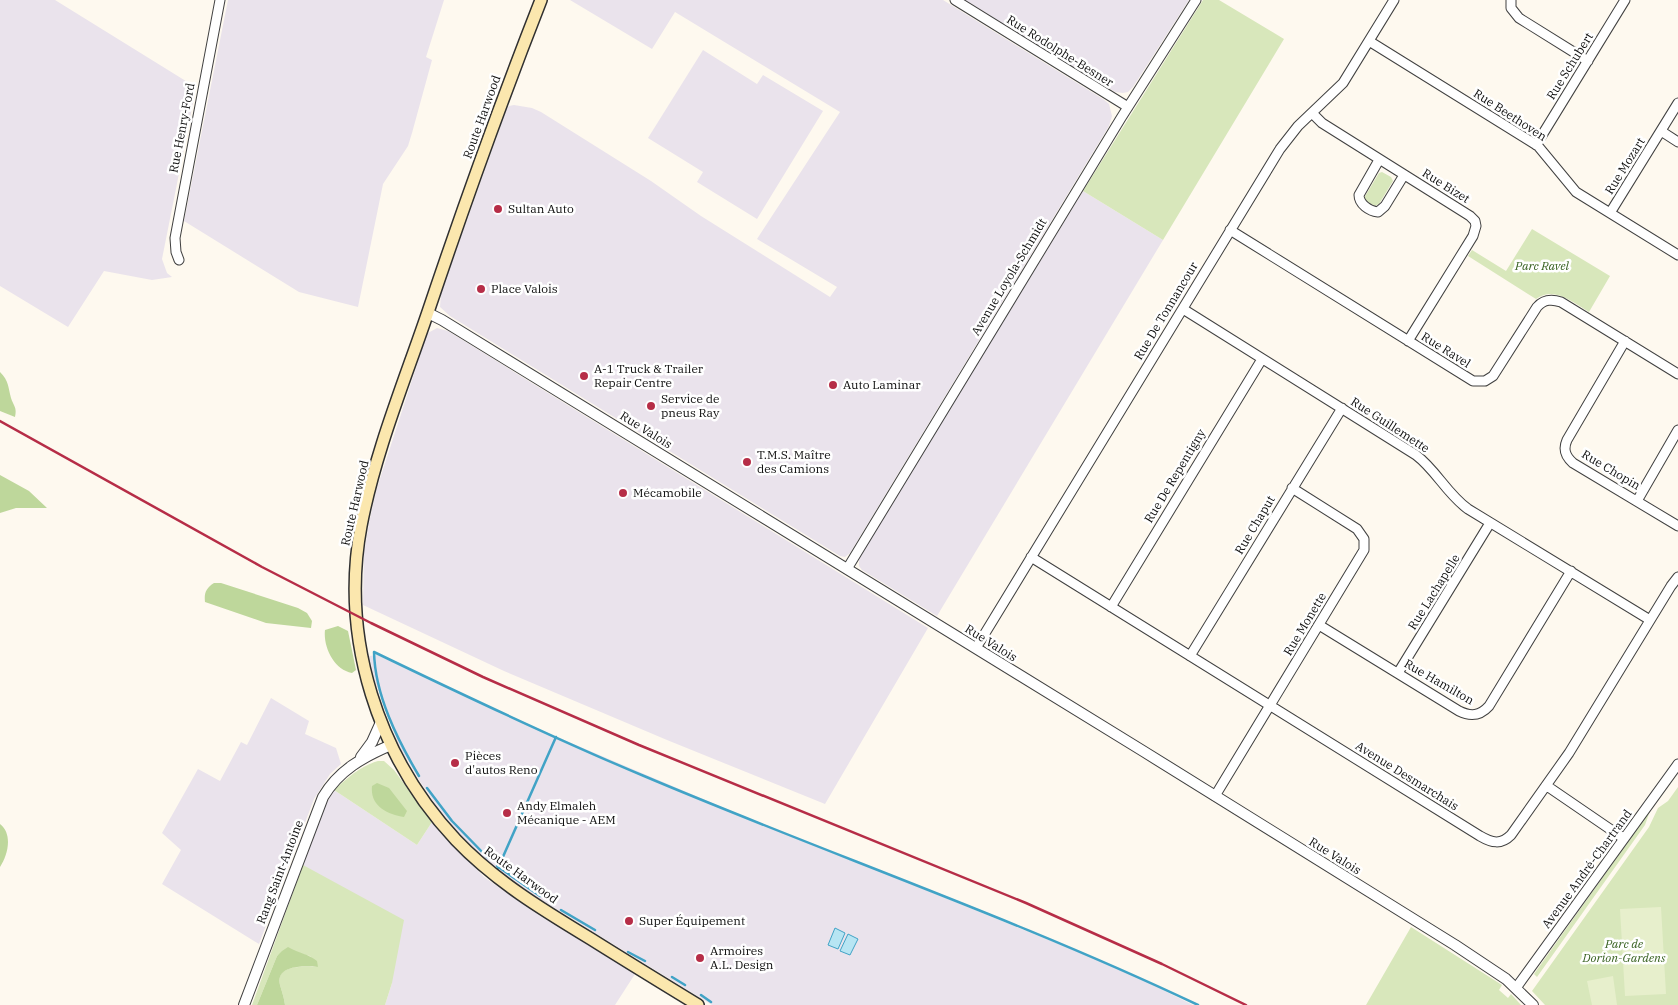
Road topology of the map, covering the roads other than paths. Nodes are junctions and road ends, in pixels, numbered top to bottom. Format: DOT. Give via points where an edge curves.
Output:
graph roads {
  1 [pos="220,0"];
  2 [pos="541,0"];
  3 [pos="955,0"];
  4 [pos="1196,0"];
  5 [pos="1394,0"];
  6 [pos="1511,0"];
  7 [pos="1625,0"];
  8 [pos="1369,41"];
  9 [pos="1588,61"];
  10 [pos="1678,103"];
  11 [pos="1128,107"];
  12 [pos="1312,113"];
  13 [pos="1660,131"];
  14 [pos="1678,142"];
  15 [pos="1536,145"];
  16 [pos="1379,160"];
  17 [pos="1404,174"];
  18 [pos="1610,213"];
  19 [pos="1230,230"];
  20 [pos="1678,255"];
  21 [pos="179,260"];
  22 [pos="1183,309"];
  23 [pos="428,312"];
  24 [pos="1408,341"];
  25 [pos="1625,341"];
  26 [pos="1262,359"];
  27 [pos="1678,374"];
  28 [pos="1342,408"];
  29 [pos="1678,430"];
  30 [pos="1292,488"];
  31 [pos="1637,501"];
  32 [pos="1490,523"];
  33 [pos="1678,526"];
  34 [pos="1031,557"];
  35 [pos="847,569"];
  36 [pos="1570,571"];
  37 [pos="1678,577"];
  38 [pos="1110,607"];
  39 [pos="1650,620"];
  40 [pos="1319,625"];
  41 [pos="976,648"];
  42 [pos="1190,656"];
  43 [pos="1398,673"];
  44 [pos="1269,706"];
  45 [pos="381,722"];
  46 [pos="391,745"];
  47 [pos="359,760"];
  48 [pos="1678,764"];
  49 [pos="1547,786"];
  50 [pos="1215,796"];
  51 [pos="1623,838"];
  52 [pos="1516,988"];
  53 [pos="244,1005"];
  54 [pos="698,1005"];
  55 [pos="1534,1005"];
  1 -- 21 [label="street, Rue Henry-Ford" via="179,214 175,245"];
  2 -- 23 [label="main road, Route Harwood"];
  3 -- 11 [label="street, Rue Rodolphe-Besner"];
  4 -- 11 [label="street, Avenue Loyola-Schmidt"];
  5 -- 8 [label="street, Rue De Tonnancour"];
  6 -- 9 [label="street" via="1511,8 1519,18"];
  7 -- 9 [label="street, Rue Schubert"];
  8 -- 12 [label="street, Rue De Tonnancour" via="1342,83"];
  8 -- 15 [label="street, Rue Beethoven"];
  9 -- 15 [label="street, Rue Schubert"];
  10 -- 13 [label="street, Rue Mozart"];
  11 -- 35 [label="street, Avenue Loyola-Schmidt"];
  12 -- 16 [label="street, Rue Bizet"];
  12 -- 19 [label="street, Rue De Tonnancour" via="1283,144"];
  13 -- 14 [label="street, Rue Mozart"];
  13 -- 18 [label="street, Rue Mozart"];
  15 -- 18 [label="street, Rue Beethoven" via="1574,190"];
  16 -- 17 [label="street, Rue Bizet"];
  16 -- 17 [label="street" via="1359,195 1361,203 1371,210 1378,212 1385,206"];
  17 -- 24 [label="street, Rue Bizet" via="1470,216 1476,226 1470,243"];
  18 -- 20 [label="street, Rue Beethoven"];
  19 -- 22 [label="street, Rue De Tonnancour"];
  19 -- 24 [label="street, Rue Ravel"];
  22 -- 26 [label="street, Rue Guillemette"];
  22 -- 34 [label="street, Rue De Tonnancour"];
  23 -- 35 [label="street, Rue Valois"];
  23 -- 45 [label="main road, Route Harwood" via="377,466 358,547 358,630 368,684"];
  24 -- 25 [label="street, Rue Ravel" via="1469,379 1486,381 1493,376 1537,307 1542,302 1553,300"];
  25 -- 27 [label="street, Rue Ravel"];
  25 -- 31 [label="street, Rue Chopin" via="1567,440 1565,449 1573,462"];
  26 -- 28 [label="street, Rue Guillemette"];
  26 -- 38 [label="street, Rue De Repentigny"];
  28 -- 30 [label="street, Rue Chaput"];
  28 -- 32 [label="street, Rue Guillemette" via="1421,459 1456,500"];
  29 -- 31 [label="street"];
  30 -- 40 [label="street, Rue Monette" via="1354,526 1364,539 1362,554"];
  30 -- 42 [label="street, Rue Chaput"];
  31 -- 33 [label="street, Rue Chopin"];
  32 -- 36 [label="street, Rue Guillemette"];
  32 -- 43 [label="street, Rue Lachapelle"];
  34 -- 38 [label="street, Avenue Desmarchais"];
  34 -- 41 [label="street, Rue De Tonnancour"];
  35 -- 41 [label="street, Rue Valois"];
  36 -- 39 [label="street, Rue Guillemette"];
  36 -- 43 [label="street, Rue Hamilton" via="1489,706 1481,713 1470,715 1459,711"];
  37 -- 39 [label="street, Avenue Desmarchais"];
  38 -- 42 [label="street, Avenue Desmarchais"];
  39 -- 49 [label="street, Avenue Desmarchais"];
  40 -- 43 [label="street, Rue Hamilton"];
  40 -- 44 [label="street, Rue Monette"];
  41 -- 50 [label="street, Rue Valois"];
  42 -- 44 [label="street, Avenue Desmarchais"];
  44 -- 49 [label="street, Avenue Desmarchais" via="1493,842 1508,838"];
  44 -- 50 [label="street, Rue Monette"];
  45 -- 46 [label="main road, Route Harwood"];
  45 -- 47 [label="street, Rang Saint-Antoine"];
  46 -- 47 [label="street, Rang Saint-Antoine"];
  46 -- 54 [label="main road, Route Harwood" via="434,814 454,839 485,868 556,918"];
  47 -- 53 [label="street, Rang Saint-Antoine" via="332,783 318,806"];
  48 -- 51 [label="street, Avenue André-Chartrand"];
  49 -- 51 [label="street"];
  50 -- 52 [label="street, Rue Valois" via="1464,951"];
  51 -- 52 [label="street, Avenue André-Chartrand"];
  52 -- 55 [label="street, Rue Valois"];
}
